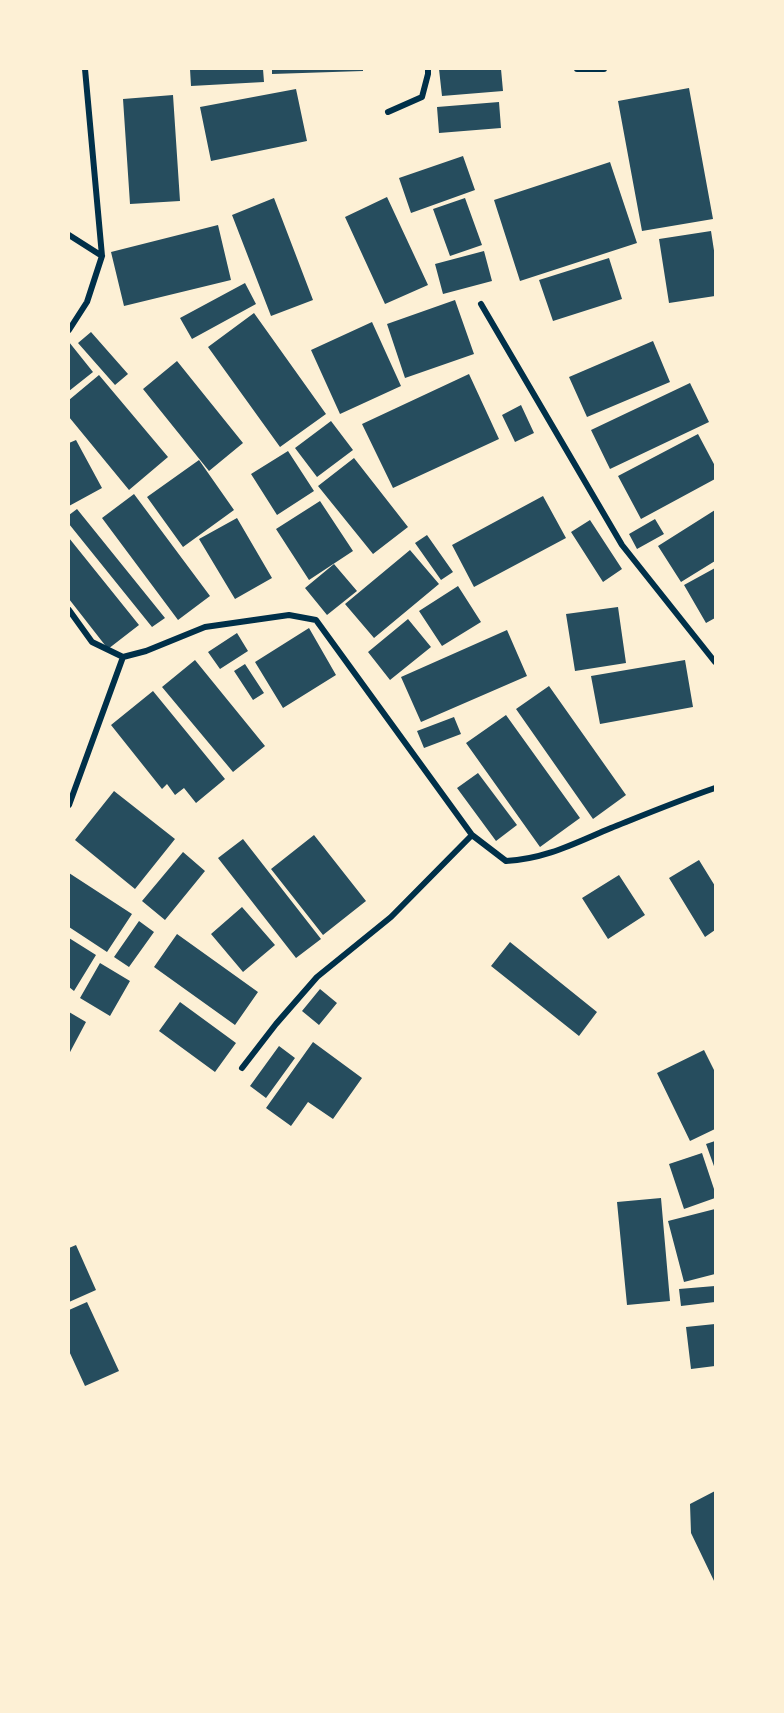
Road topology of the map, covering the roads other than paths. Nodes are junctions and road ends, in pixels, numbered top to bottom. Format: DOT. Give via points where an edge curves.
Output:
graph roads {
  1 [pos="85,69"];
  2 [pos="428,69"];
  3 [pos="577,69"];
  4 [pos="604,69"];
  5 [pos="388,112"];
  6 [pos="69,235"];
  7 [pos="102,256"];
  8 [pos="481,304"];
  9 [pos="69,330"];
  10 [pos="69,610"];
  11 [pos="123,657"];
  12 [pos="715,662"];
  13 [pos="715,788"];
  14 [pos="69,805"];
  15 [pos="472,835"];
  16 [pos="242,1068"];
  1 -- 7 [label="street"];
  2 -- 5 [label="street" via="422,97"];
  3 -- 4 [label="street"];
  6 -- 7 [label="street"];
  7 -- 9 [label="street" via="87,302"];
  8 -- 12 [label="street" via="622,545"];
  10 -- 11 [label="street" via="92,642"];
  11 -- 14 [label="street"];
  11 -- 15 [label="street" via="206,627 289,615 316,620"];
  13 -- 15 [label="street" via="529,860 506,861"];
  15 -- 16 [label="street" via="391,917 316,977"];
}
